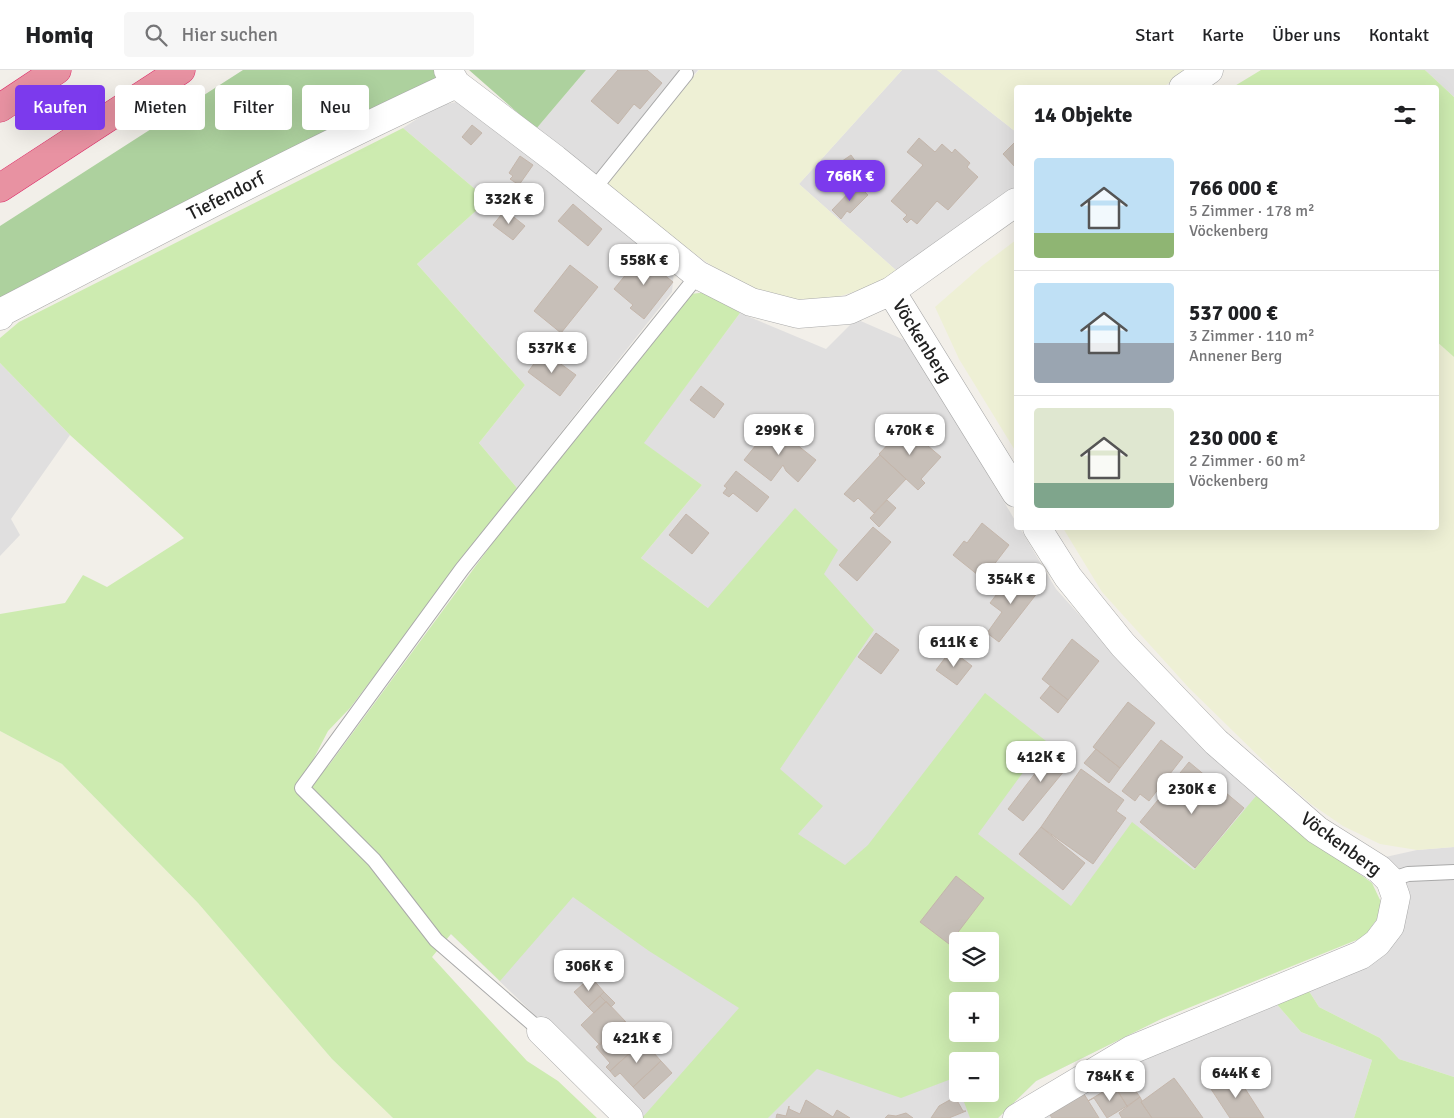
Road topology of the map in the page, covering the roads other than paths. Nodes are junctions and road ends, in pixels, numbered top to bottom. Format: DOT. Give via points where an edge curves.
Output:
graph roads {
  1 [pos="57,70"];
  2 [pos="181,70"];
  3 [pos="1209,70"];
  4 [pos="686,74"];
  5 [pos="452,77"];
  6 [pos="1187,85"];
  7 [pos="0,108"];
  8 [pos="0,188"];
  9 [pos="594,190"];
  10 [pos="1014,203"];
  11 [pos="698,275"];
  12 [pos="891,291"];
  13 [pos="0,316"];
  14 [pos="1014,490"];
  15 [pos="1039,530"];
  16 [pos="1454,872"];
  17 [pos="1390,880"];
  18 [pos="541,1031"];
  19 [pos="629,1118"];
  20 [pos="1016,1118"];
  1 -- 7 [label="highway"];
  2 -- 8 [label="highway"];
  3 -- 6 [label="street"];
  4 -- 9 [label="lane"];
  5 -- 9 [label="street, Vöckenberg"];
  5 -- 13 [label="street, Tiefendorf" via="354,131 2,312"];
  9 -- 11 [label="street, Vöckenberg"];
  10 -- 12 [label="street, Vöckenberg"];
  11 -- 12 [label="street, Vöckenberg" via="751,302 798,314 849,310"];
  11 -- 18 [label="lane" via="462,569 302,788 374,860 436,940"];
  12 -- 14 [label="street, Vöckenberg"];
  15 -- 17 [label="street, Vöckenberg" via="1068,577 1124,645 1216,742 1317,830 1379,869"];
  16 -- 17 [label="lane" via="1408,874"];
  17 -- 20 [label="street, Vöckenberg" via="1396,897 1390,926 1377,943 1361,955 1131,1050"];
  18 -- 19 [label="street"];
}
